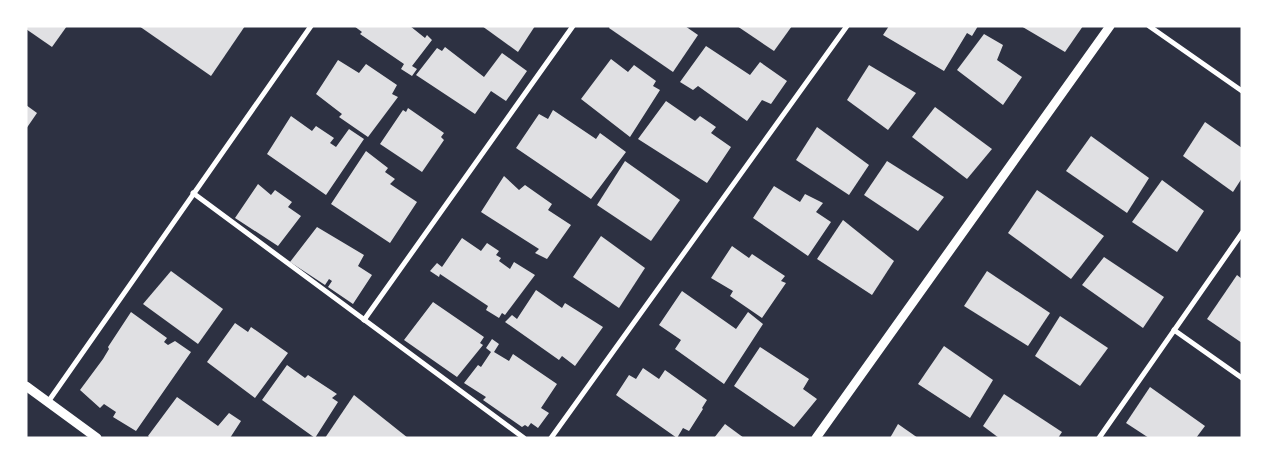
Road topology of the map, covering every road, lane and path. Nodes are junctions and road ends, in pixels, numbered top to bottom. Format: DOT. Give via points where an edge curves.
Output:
graph roads {
  1 [pos="311,26"];
  2 [pos="574,26"];
  3 [pos="847,26"];
  4 [pos="1110,26"];
  5 [pos="1150,26"];
  6 [pos="1242,90"];
  7 [pos="193,193"];
  8 [pos="1242,233"];
  9 [pos="364,320"];
  10 [pos="1174,330"];
  11 [pos="1242,378"];
  12 [pos="26,386"];
  13 [pos="48,402"];
  14 [pos="97,438"];
  15 [pos="524,438"];
  16 [pos="551,438"];
  17 [pos="816,438"];
  18 [pos="1099,438"];
  1 -- 7 [label="street"];
  2 -- 9 [label="street"];
  3 -- 16 [label="street"];
  4 -- 17 [label="street"];
  5 -- 6 [label="street"];
  7 -- 9 [label="street"];
  7 -- 13 [label="street"];
  8 -- 10 [label="street"];
  9 -- 15 [label="street"];
  10 -- 11 [label="street"];
  10 -- 18 [label="street"];
  12 -- 13 [label="street"];
  13 -- 14 [label="street"];
}
